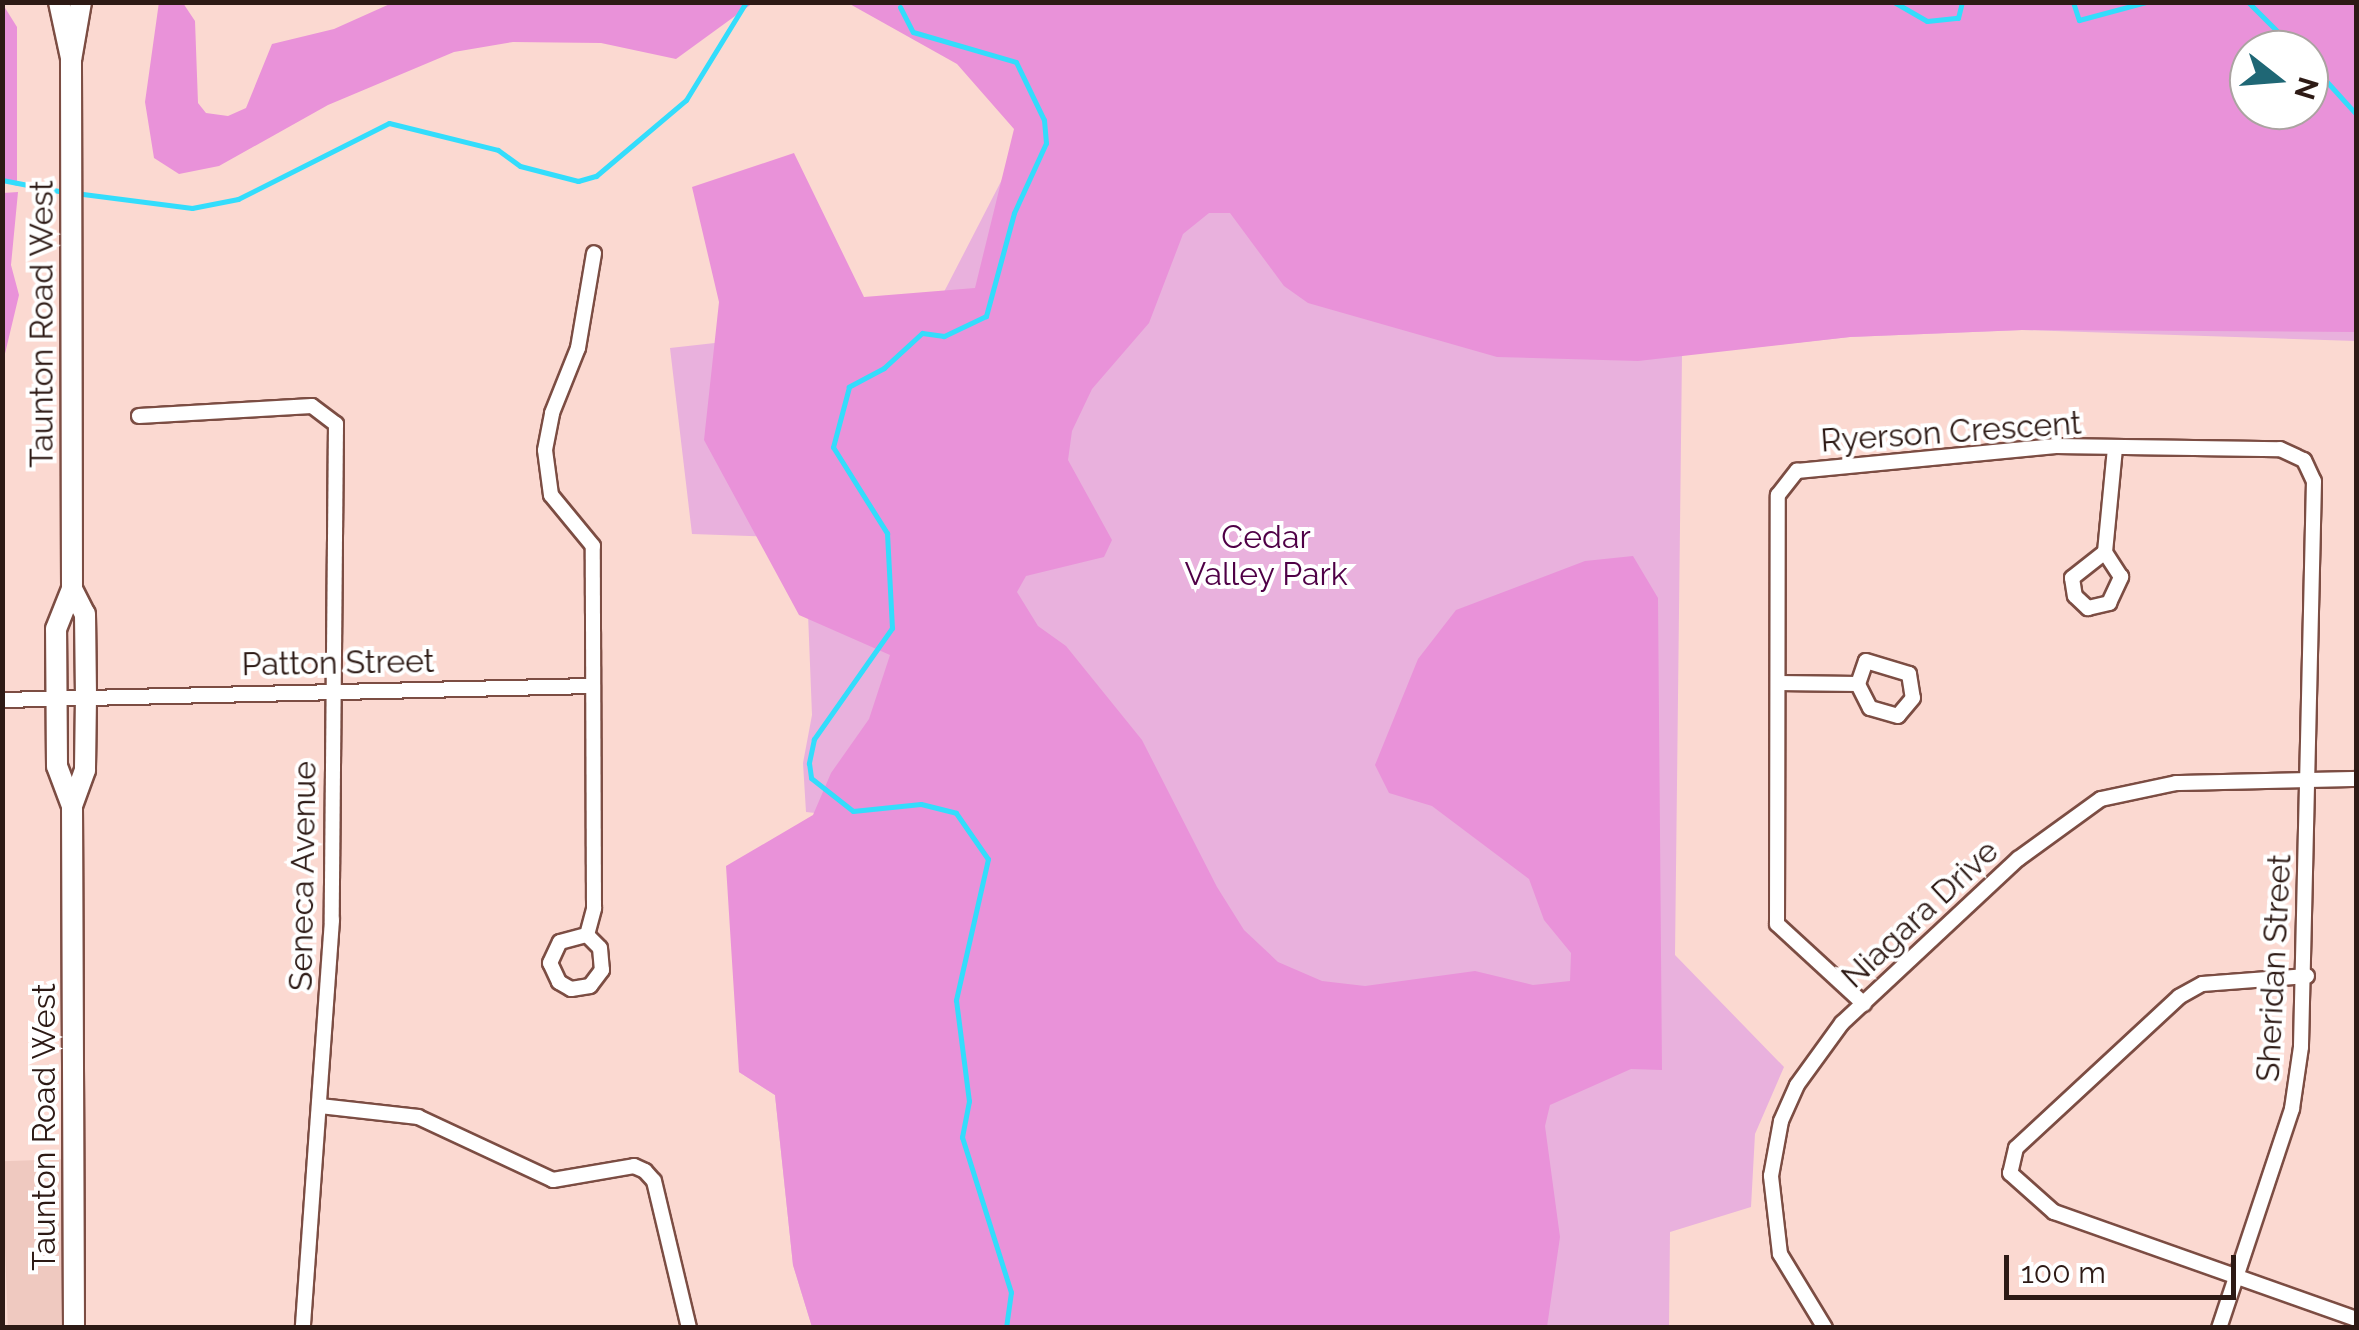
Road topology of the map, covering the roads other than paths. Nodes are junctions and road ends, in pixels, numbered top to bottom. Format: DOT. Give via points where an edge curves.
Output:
graph roads {
  1 [pos="60,2"];
  2 [pos="81,2"];
  3 [pos="72,60"];
  4 [pos="594,253"];
  5 [pos="139,416"];
  6 [pos="2115,448"];
  7 [pos="2105,552"];
  8 [pos="72,588"];
  9 [pos="1778,683"];
  10 [pos="1858,684"];
  11 [pos="592,686"];
  12 [pos="334,690"];
  13 [pos="56,698"];
  14 [pos="86,698"];
  15 [pos="2,700"];
  16 [pos="2309,779"];
  17 [pos="2356,779"];
  18 [pos="72,806"];
  19 [pos="587,935"];
  20 [pos="2307,976"];
  21 [pos="1864,1004"];
  22 [pos="320,1106"];
  23 [pos="2239,1273"];
  24 [pos="2356,1320"];
  25 [pos="74,1328"];
  26 [pos="302,1328"];
  27 [pos="689,1328"];
  28 [pos="1825,1328"];
  29 [pos="2219,1328"];
  1 -- 3 [label="main road, Taunton Road West"];
  2 -- 3 [label="main road, Taunton Road West"];
  3 -- 8 [label="main road, Taunton Road West"];
  4 -- 11 [label="street" via="578,348 552,413 545,473 551,495 593,546"];
  5 -- 12 [label="street, Seneca Avenue" via="312,406 336,424"];
  6 -- 7 [label="street"];
  6 -- 9 [label="street, Ryerson Crescent" via="2056,446 1797,471 1778,495"];
  6 -- 16 [label="street, Ryerson Crescent" via="2280,449 2304,460 2314,481"];
  8 -- 13 [label="main road, Taunton Road West" via="56,629"];
  8 -- 14 [label="main road, Taunton Road West" via="86,614"];
  9 -- 10 [label="street"];
  9 -- 21 [label="street, Ryerson Crescent" via="1777,924"];
  10 -- 10 [label="street" via="1866,661 1890,667 1909,674 1913,698 1898,716 1870,708"];
  11 -- 12 [label="street, Patton Street"];
  11 -- 19 [label="street" via="594,908"];
  12 -- 14 [label="street, Patton Street"];
  12 -- 22 [label="street, Seneca Avenue" via="332,920"];
  13 -- 14 [label="street, Patton Street"];
  13 -- 15 [label="street, Patton Street"];
  13 -- 18 [label="main road, Taunton Road West" via="58,766"];
  14 -- 18 [label="main road, Taunton Road West" via="85,770"];
  16 -- 17 [label="street, Niagara Drive"];
  16 -- 20 [label="street, Sheridan Street"];
  16 -- 21 [label="street, Niagara Drive" via="2176,783 2101,798 2018,858"];
  18 -- 25 [label="main road, Taunton Road West"];
  20 -- 23 [label="street, Sheridan Street" via="2292,1108"];
  20 -- 23 [label="street" via="2202,984 2180,997 2016,1148 2010,1173 2054,1212"];
  21 -- 28 [label="street, Niagara Drive" via="1800,1079 1773,1148 1780,1254"];
  22 -- 26 [label="street, Seneca Avenue"];
  22 -- 27 [label="street" via="418,1117 553,1180 634,1166 645,1171 654,1180"];
  23 -- 24 [label="street"];
  23 -- 29 [label="street, Sheridan Street"];
}
